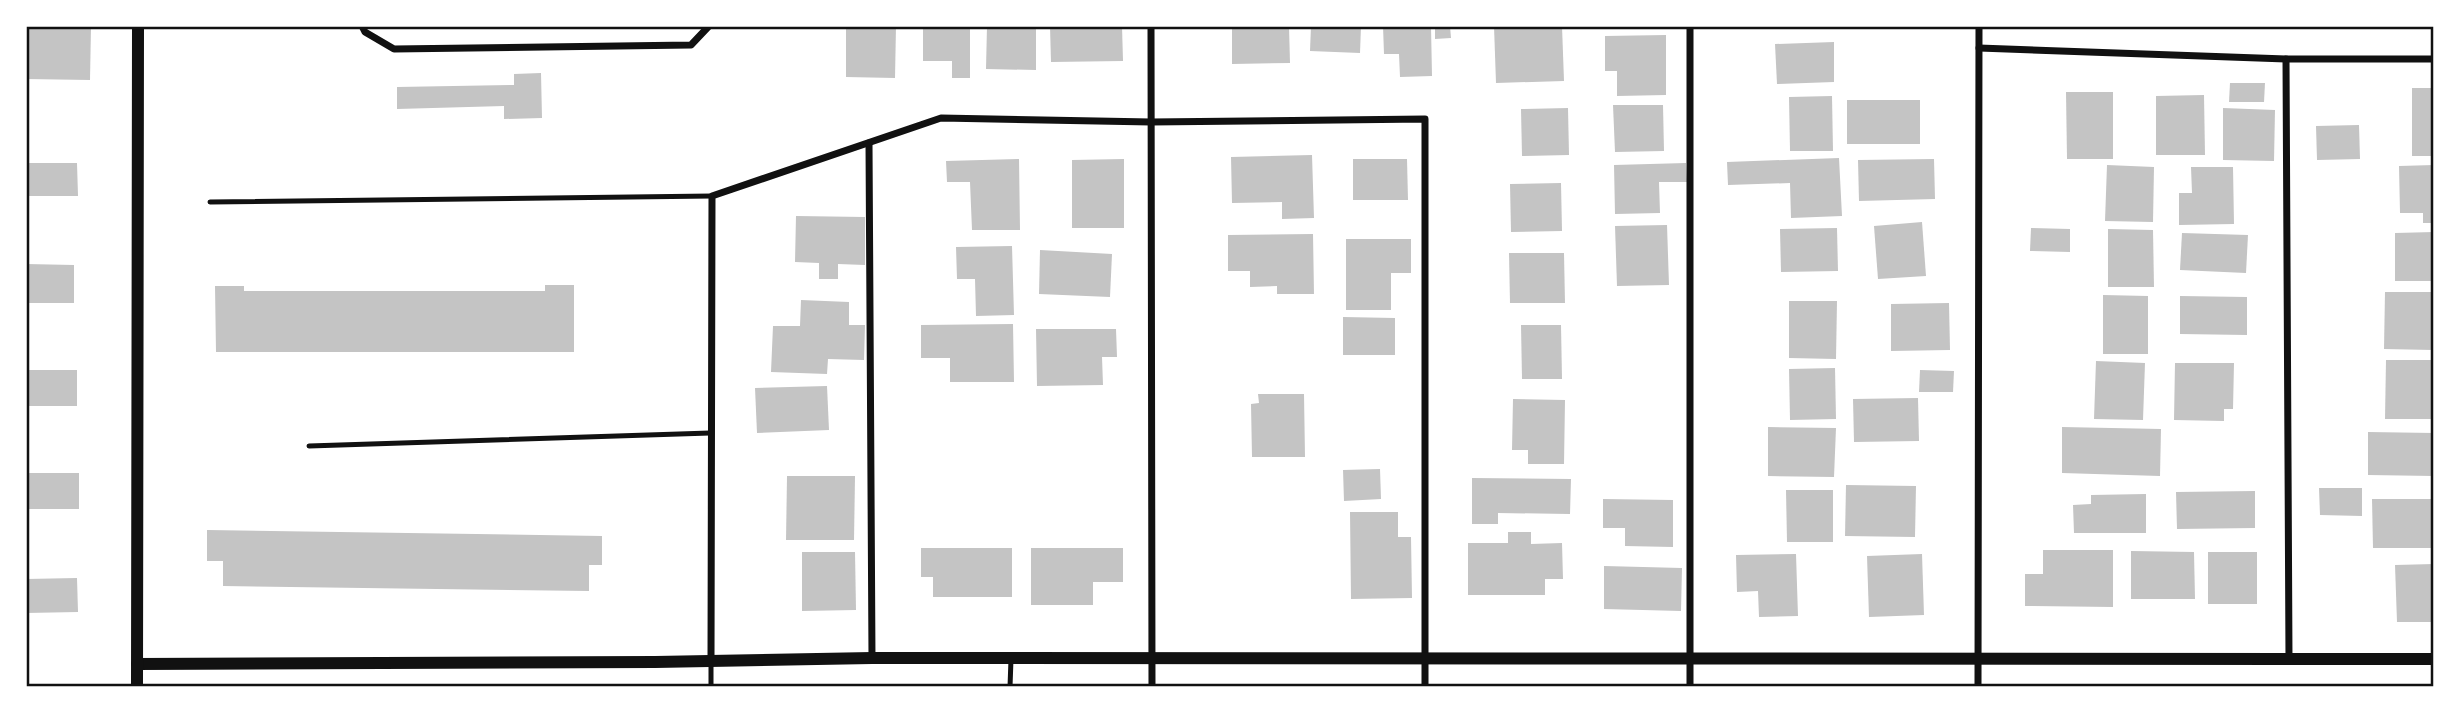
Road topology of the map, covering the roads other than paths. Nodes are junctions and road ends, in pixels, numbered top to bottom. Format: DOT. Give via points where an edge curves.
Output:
graph roads {
  1 [pos="138,26"];
  2 [pos="362,26"];
  3 [pos="709,26"];
  4 [pos="1151,26"];
  5 [pos="1690,26"];
  6 [pos="1979,26"];
  7 [pos="1979,48"];
  8 [pos="2286,59"];
  9 [pos="2434,59"];
  10 [pos="1152,122"];
  11 [pos="869,143"];
  12 [pos="712,196"];
  13 [pos="211,202"];
  14 [pos="710,433"];
  15 [pos="309,446"];
  16 [pos="1425,657"];
  17 [pos="872,658"];
  18 [pos="1153,658"];
  19 [pos="711,659"];
  20 [pos="1011,659"];
  21 [pos="1690,659"];
  22 [pos="1978,659"];
  23 [pos="2289,659"];
  24 [pos="2434,659"];
  25 [pos="137,664"];
  26 [pos="137,687"];
  27 [pos="711,687"];
  28 [pos="1010,687"];
  29 [pos="1152,687"];
  30 [pos="1425,687"];
  31 [pos="1690,687"];
  32 [pos="1978,687"];
  1 -- 25 [label="street"];
  2 -- 3 [label="street" via="394,49 691,45"];
  4 -- 10 [label="street"];
  5 -- 21 [label="street"];
  6 -- 7 [label="street"];
  7 -- 8 [label="street"];
  7 -- 22 [label="street"];
  8 -- 9 [label="street"];
  8 -- 23 [label="street"];
  10 -- 11 [label="street" via="941,118"];
  10 -- 16 [label="street" via="1425,119"];
  10 -- 18 [label="street"];
  11 -- 12 [label="street"];
  11 -- 17 [label="street"];
  12 -- 13 [label="lane"];
  12 -- 14 [label="street"];
  14 -- 15 [label="lane"];
  14 -- 19 [label="street"];
  16 -- 18 [label="street"];
  16 -- 21 [label="street"];
  16 -- 30 [label="street"];
  17 -- 19 [label="street"];
  17 -- 20 [label="street"];
  18 -- 20 [label="street"];
  18 -- 29 [label="street"];
  19 -- 25 [label="street"];
  19 -- 27 [label="lane"];
  20 -- 28 [label="lane"];
  21 -- 22 [label="street"];
  21 -- 31 [label="street"];
  22 -- 23 [label="street"];
  22 -- 32 [label="street"];
  23 -- 24 [label="street"];
  25 -- 26 [label="street"];
}
